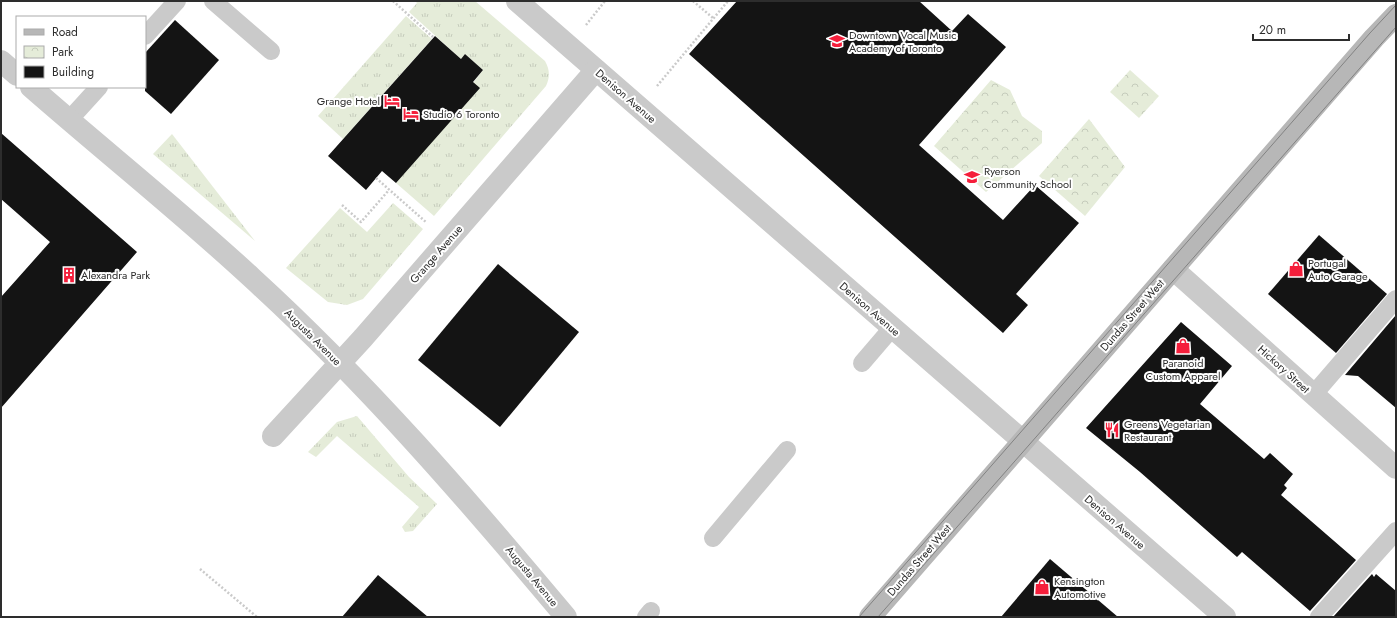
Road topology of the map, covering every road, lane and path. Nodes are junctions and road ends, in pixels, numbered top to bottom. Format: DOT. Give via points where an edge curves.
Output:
graph roads {
  1 [pos="177,1"];
  2 [pos="213,1"];
  3 [pos="393,1"];
  4 [pos="517,1"];
  5 [pos="605,1"];
  6 [pos="693,1"];
  7 [pos="728,1"];
  8 [pos="1396,15"];
  9 [pos="713,18"];
  10 [pos="582,31"];
  11 [pos="146,35"];
  12 [pos="433,37"];
  13 [pos="271,51"];
  14 [pos="1,61"];
  15 [pos="596,70"];
  16 [pos="16,74"];
  17 [pos="32,88"];
  18 [pos="98,88"];
  19 [pos="652,91"];
  20 [pos="69,120"];
  21 [pos="376,178"];
  22 [pos="389,190"];
  23 [pos="342,205"];
  24 [pos="430,226"];
  25 [pos="1173,269"];
  26 [pos="1396,299"];
  27 [pos="892,328"];
  28 [pos="862,363"];
  29 [pos="340,364"];
  30 [pos="1313,395"];
  31 [pos="273,436"];
  32 [pos="1022,442"];
  33 [pos="787,450"];
  34 [pos="1396,468"];
  35 [pos="1396,531"];
  36 [pos="713,538"];
  37 [pos="200,569"];
  38 [pos="257,617"];
  39 [pos="566,617"];
  40 [pos="870,617"];
  41 [pos="1224,617"];
  42 [pos="1318,617"];
  1 -- 11 [label="lane"];
  2 -- 13 [label="lane"];
  3 -- 12 [label="path"];
  4 -- 15 [label="street, Denison Avenue"];
  5 -- 10 [label="path"];
  6 -- 9 [label="path"];
  7 -- 9 [label="path"];
  8 -- 25 [label="main road, Dundas Street West"];
  9 -- 19 [label="path"];
  14 -- 16 [label="street"];
  15 -- 27 [label="street, Denison Avenue"];
  15 -- 29 [label="street, Grange Avenue"];
  17 -- 20 [label="street, Augusta Avenue"];
  18 -- 20 [label="lane"];
  20 -- 29 [label="street, Augusta Avenue" via="252,278"];
  21 -- 22 [label="path"];
  22 -- 23 [label="path" via="361,222"];
  22 -- 24 [label="path"];
  25 -- 30 [label="street, Hickory Street"];
  25 -- 32 [label="main road, Dundas Street West"];
  26 -- 30 [label="lane"];
  27 -- 28 [label="lane"];
  27 -- 32 [label="street, Denison Avenue"];
  29 -- 31 [label="street, Grange Avenue"];
  29 -- 39 [label="street, Augusta Avenue" via="467,499"];
  30 -- 34 [label="street, Hickory Street"];
  32 -- 40 [label="main road, Dundas Street West"];
  32 -- 41 [label="street, Denison Avenue"];
  33 -- 36 [label="lane"];
  35 -- 42 [label="lane"];
  37 -- 38 [label="path"];
}
